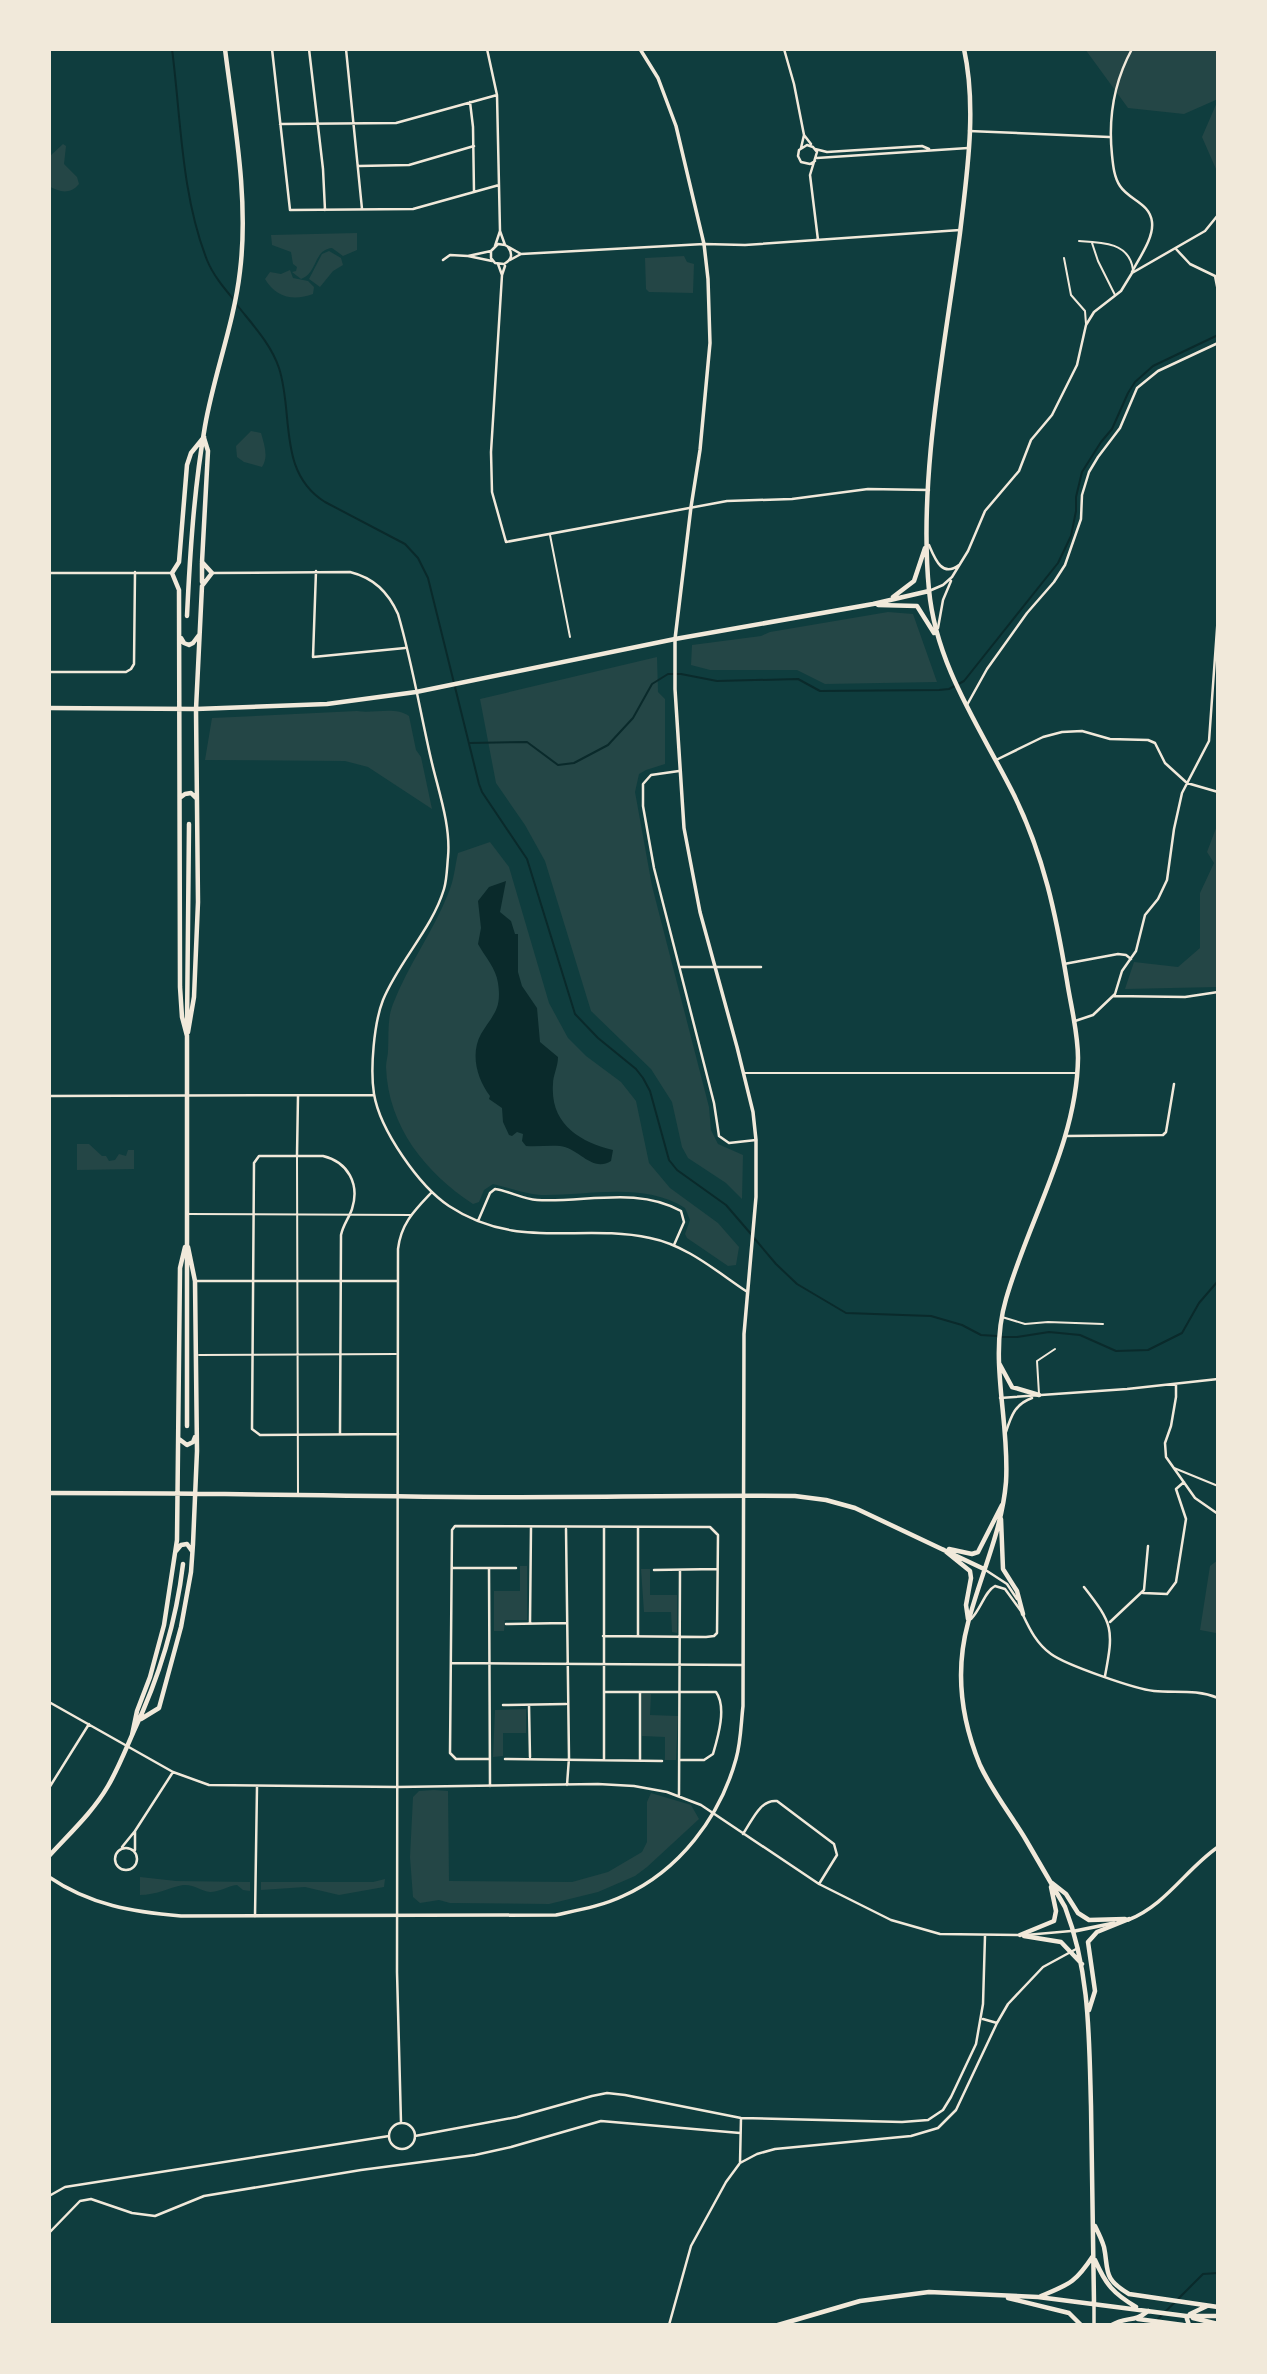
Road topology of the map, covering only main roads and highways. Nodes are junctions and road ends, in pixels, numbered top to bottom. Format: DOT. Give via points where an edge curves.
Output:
graph roads {
  1 [pos="225,49"];
  2 [pos="964,49"];
  3 [pos="204,437"];
  4 [pos="926,541"];
  5 [pos="180,562"];
  6 [pos="202,562"];
  7 [pos="202,586"];
  8 [pos="180,590"];
  9 [pos="929,591"];
  10 [pos="885,601"];
  11 [pos="873,604"];
  12 [pos="187,616"];
  13 [pos="180,634"];
  14 [pos="200,634"];
  15 [pos="937,635"];
  16 [pos="49,708"];
  17 [pos="180,708"];
  18 [pos="196,709"];
  19 [pos="197,799"];
  20 [pos="180,800"];
  21 [pos="188,824"];
  22 [pos="187,1036"];
  23 [pos="186,1240"];
  24 [pos="998,1362"];
  25 [pos="1039,1395"];
  26 [pos="187,1426"];
  27 [pos="196,1434"];
  28 [pos="178,1438"];
  29 [pos="49,1493"];
  30 [pos="178,1495"];
  31 [pos="196,1496"];
  32 [pos="1004,1501"];
  33 [pos="1000,1517"];
  34 [pos="941,1547"];
  35 [pos="176,1551"];
  36 [pos="193,1551"];
  37 [pos="183,1564"];
  38 [pos="984,1569"];
  39 [pos="1023,1614"];
  40 [pos="968,1621"];
  41 [pos="141,1719"];
  42 [pos="132,1735"];
  43 [pos="49,1856"];
  44 [pos="1048,1880"];
  45 [pos="1083,1965"];
  46 [pos="1087,2014"];
  47 [pos="1093,2221"];
  48 [pos="1093,2256"];
  49 [pos="997,2295"];
  50 [pos="1038,2297"];
  51 [pos="1094,2303"];
  52 [pos="1208,2306"];
  53 [pos="1218,2307"];
  54 [pos="1140,2310"];
  55 [pos="1149,2311"];
  56 [pos="1186,2316"];
  57 [pos="1218,2316"];
  58 [pos="1138,2319"];
  59 [pos="1175,2324"];
  60 [pos="778,2325"];
  61 [pos="1081,2325"];
  62 [pos="1112,2325"];
  63 [pos="1183,2325"];
  64 [pos="1189,2325"];
  65 [pos="1218,2325"];
  1 -- 3 [label="main road" via="242,205 241,269"];
  2 -- 4 [label="main road" via="969,85 968,148 933,439"];
  3 -- 5 [label="main road" via="187,465"];
  3 -- 6 [label="main road" via="208,451"];
  3 -- 12 [label="main road"];
  4 -- 9 [label="main road"];
  4 -- 10 [label="main road" via="914,581"];
  5 -- 8 [label="main road"];
  5 -- 8 [label="main road" via="172,573"];
  6 -- 7 [label="main road"];
  6 -- 7 [label="main road" via="212,573"];
  7 -- 14 [label="main road"];
  8 -- 13 [label="main road"];
  9 -- 10 [label="main road"];
  9 -- 15 [label="main road"];
  10 -- 11 [label="main road"];
  11 -- 15 [label="main road" via="917,606"];
  11 -- 18 [label="main road" via="675,639 435,690 327,704"];
  13 -- 14 [label="main road" via="188,645"];
  13 -- 17 [label="main road"];
  14 -- 18 [label="main road"];
  15 -- 24 [label="main road" via="953,679 1040,853 1078,1051 1074,1105 1016,1266 1000,1326"];
  16 -- 17 [label="main road"];
  17 -- 18 [label="main road"];
  17 -- 20 [label="main road"];
  18 -- 19 [label="main road"];
  19 -- 20 [label="main road" via="187,793"];
  19 -- 22 [label="main road" via="194,997"];
  20 -- 22 [label="main road" via="180,987"];
  21 -- 22 [label="main road"];
  22 -- 23 [label="main road"];
  23 -- 26 [label="main road"];
  23 -- 27 [label="main road" via="195,1281"];
  23 -- 28 [label="main road" via="180,1268"];
  24 -- 25 [label="main road" via="1012,1387"];
  24 -- 32 [label="main road" via="1006,1462"];
  27 -- 28 [label="main road" via="187,1445"];
  27 -- 31 [label="main road"];
  28 -- 30 [label="main road"];
  29 -- 30 [label="main road"];
  30 -- 31 [label="main road"];
  30 -- 35 [label="main road"];
  31 -- 34 [label="main road" via="795,1496 846,1506"];
  31 -- 36 [label="main road"];
  32 -- 33 [label="main road"];
  32 -- 34 [label="main road" via="978,1552"];
  33 -- 38 [label="main road"];
  33 -- 39 [label="main road" via="1003,1569 1017,1591"];
  34 -- 38 [label="main road"];
  34 -- 40 [label="main road" via="970,1571 965,1605"];
  35 -- 36 [label="main road" via="187,1544"];
  35 -- 42 [label="main road" via="164,1625"];
  36 -- 41 [label="main road" via="181,1627 159,1707"];
  37 -- 41 [label="main road" via="179,1603 164,1659"];
  38 -- 40 [label="main road"];
  40 -- 44 [label="main road" via="959,1667 963,1712 981,1766"];
  41 -- 42 [label="main road"];
  42 -- 43 [label="main road" via="108,1787"];
  44 -- 45 [label="main road" via="1075,1931"];
  44 -- 45 [label="main road" via="1056,1911 1054,1922 1020,1935 1058,1941"];
  44 -- 46 [label="main road" via="1089,1920 1129,1919 1097,1932 1088,1942 1095,1991"];
  45 -- 46 [label="main road"];
  46 -- 47 [label="main road"];
  47 -- 48 [label="main road"];
  47 -- 52 [label="main road" via="1104,2247 1105,2267 1118,2288 1129,2294"];
  48 -- 50 [label="main road" via="1069,2285"];
  48 -- 51 [label="main road"];
  48 -- 54 [label="main road" via="1106,2284"];
  49 -- 50 [label="main road"];
  49 -- 60 [label="main road" via="893,2295"];
  49 -- 61 [label="main road" via="1069,2313"];
  50 -- 51 [label="main road"];
  51 -- 54 [label="main road"];
  52 -- 53 [label="main road"];
  52 -- 56 [label="main road"];
  54 -- 55 [label="main road"];
  55 -- 56 [label="main road"];
  55 -- 58 [label="main road"];
  56 -- 57 [label="main road"];
  56 -- 64 [label="main road"];
  56 -- 65 [label="main road"];
  58 -- 59 [label="main road"];
  58 -- 62 [label="main road"];
  59 -- 63 [label="main road"];
}
